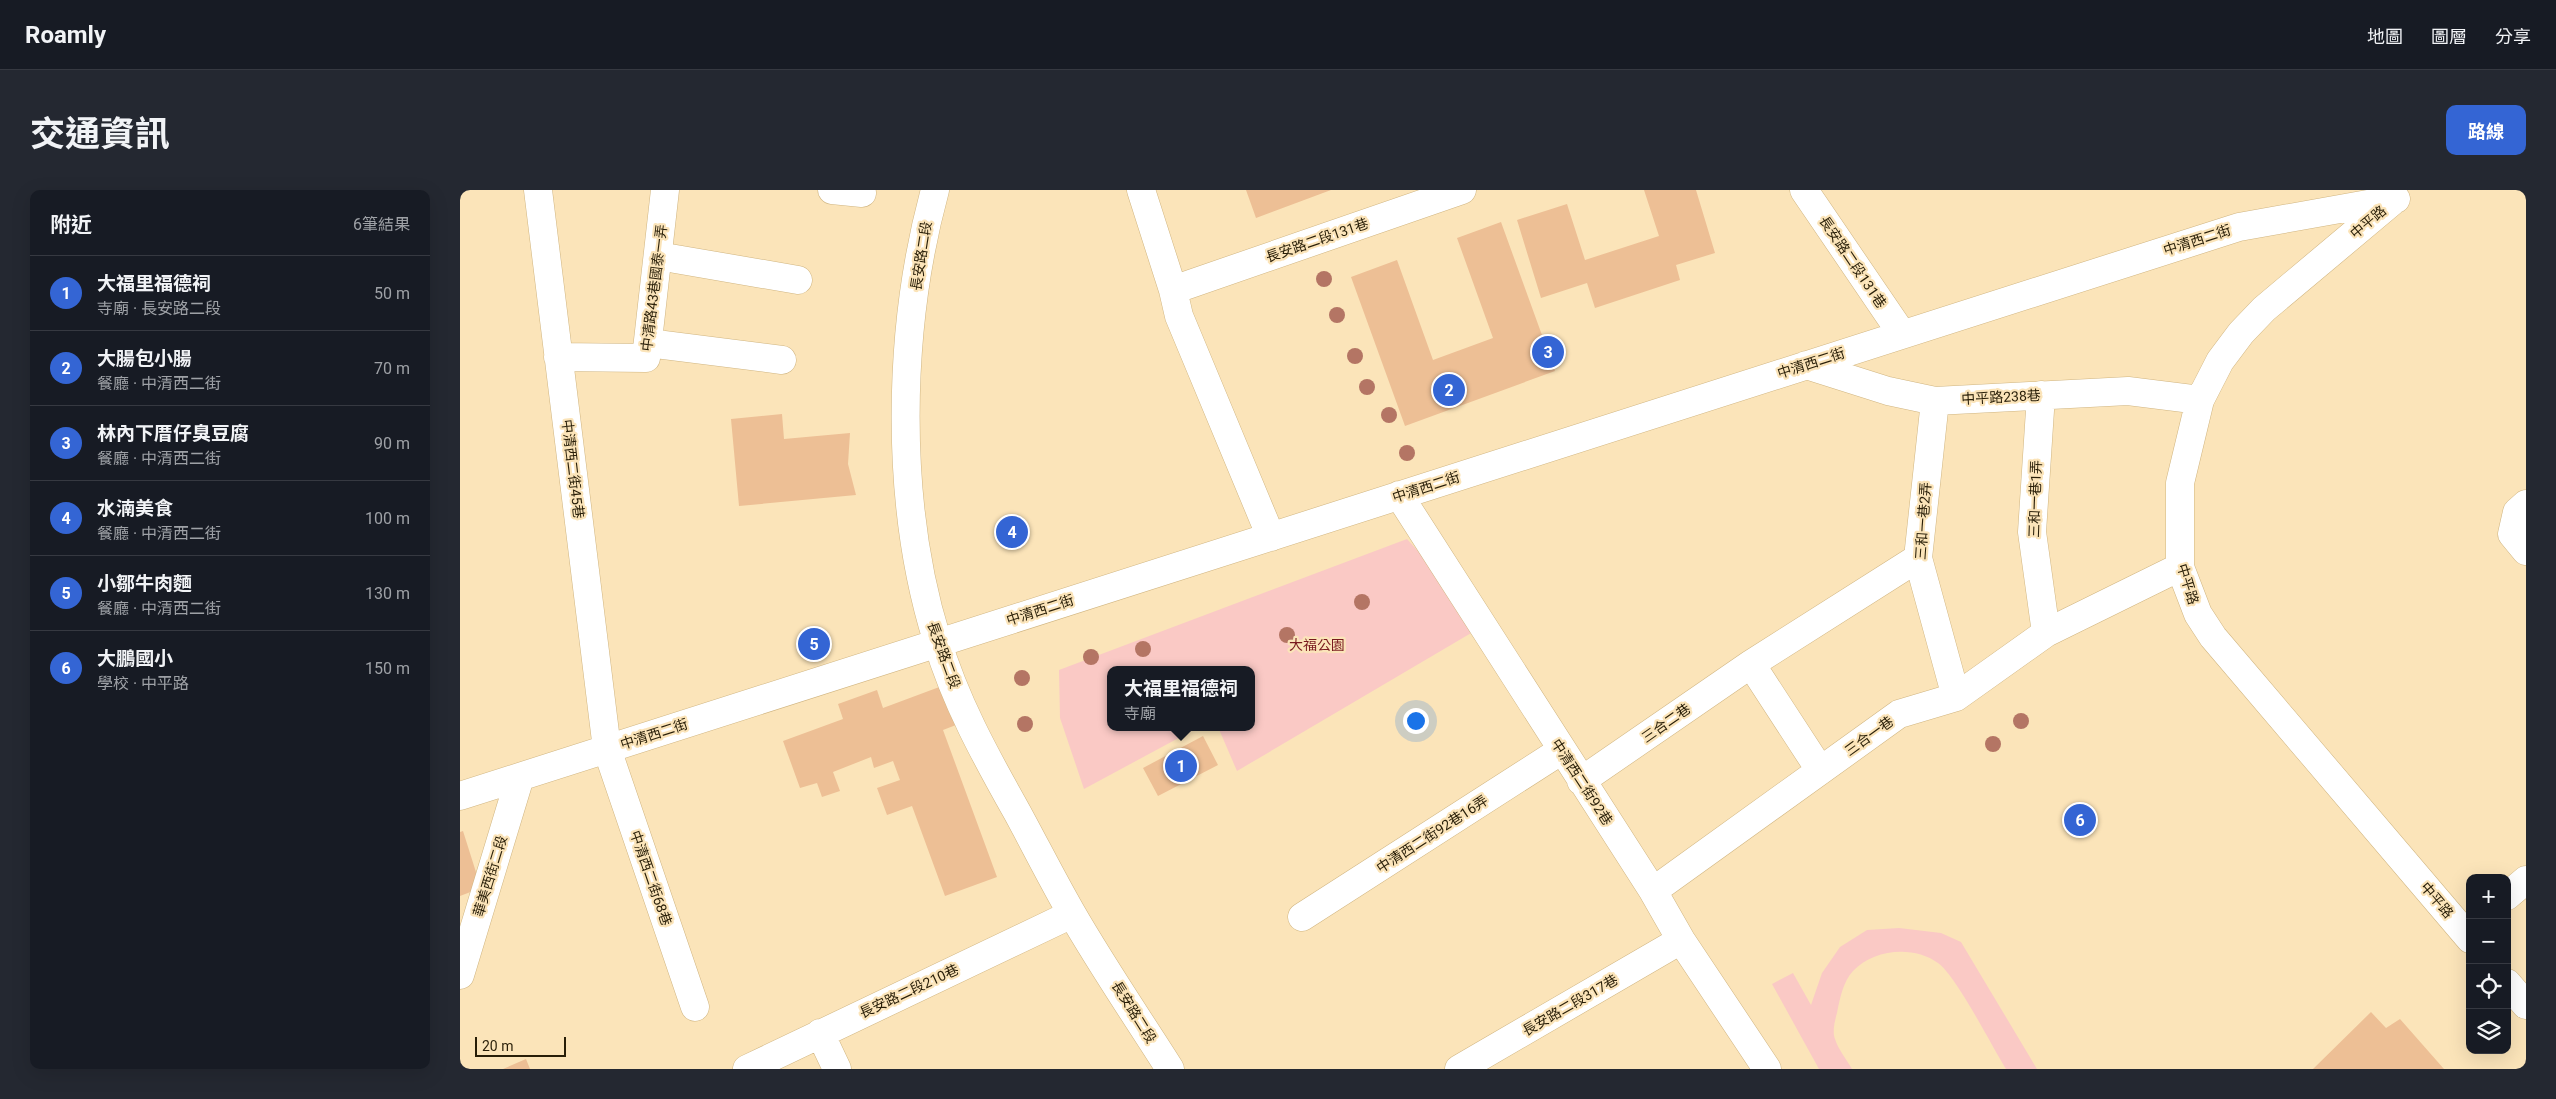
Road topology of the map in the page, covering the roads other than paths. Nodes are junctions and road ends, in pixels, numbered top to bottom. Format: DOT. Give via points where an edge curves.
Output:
graph roads {
  1 [pos="538,190"];
  2 [pos="665,190"];
  3 [pos="832,190"];
  4 [pos="935,190"];
  5 [pos="1140,190"];
  6 [pos="1462,190"];
  7 [pos="1806,191"];
  8 [pos="862,193"];
  9 [pos="2402,194"];
  10 [pos="658,256"];
  11 [pos="798,280"];
  12 [pos="1173,290"];
  13 [pos="1902,334"];
  14 [pos="648,343"];
  15 [pos="558,357"];
  16 [pos="782,360"];
  17 [pos="1806,365"];
  18 [pos="2041,395"];
  19 [pos="2200,400"];
  20 [pos="1935,401"];
  21 [pos="1399,496"];
  22 [pos="2526,504"];
  23 [pos="1271,536"];
  24 [pos="2526,551"];
  25 [pos="1918,558"];
  26 [pos="2180,567"];
  27 [pos="2046,633"];
  28 [pos="937,643"];
  29 [pos="1751,664"];
  30 [pos="1956,696"];
  31 [pos="607,749"];
  32 [pos="1562,750"];
  33 [pos="1820,770"];
  34 [pos="520,777"];
  35 [pos="1581,781"];
  36 [pos="460,796"];
  37 [pos="2526,880"];
  38 [pos="1653,891"];
  39 [pos="2511,893"];
  40 [pos="1072,914"];
  41 [pos="1302,917"];
  42 [pos="2466,931"];
  43 [pos="1681,940"];
  44 [pos="460,975"];
  45 [pos="2511,988"];
  46 [pos="2526,1005"];
  47 [pos="695,1007"];
  48 [pos="820,1033"];
  49 [pos="746,1069"];
  50 [pos="837,1069"];
  51 [pos="1170,1069"];
  52 [pos="1459,1069"];
  53 [pos="1766,1069"];
  1 -- 15 [label="street, 中清西二街45巷"];
  2 -- 10 [label="street, 中清路43巷國泰一弄"];
  3 -- 8 [label="street"];
  4 -- 28 [label="street, 長安路二段" via="925,224 907,350 906,459 921,586"];
  5 -- 12 [label="street"];
  6 -- 12 [label="street, 長安路二段131巷"];
  7 -- 13 [label="street, 長安路二段131巷"];
  9 -- 13 [label="street, 中清西二街" via="2239,227"];
  9 -- 19 [label="street, 中平路" via="2264,308 2220,361"];
  10 -- 11 [label="street"];
  10 -- 14 [label="street, 中清路43巷國泰一弄"];
  12 -- 23 [label="street" via="1179,316"];
  13 -- 17 [label="street, 中清西二街"];
  14 -- 15 [label="street, 中清路43巷國泰一弄" via="646,358"];
  14 -- 16 [label="street"];
  15 -- 31 [label="street, 中清西二街45巷"];
  17 -- 20 [label="street, 中平路238巷" via="1888,391"];
  17 -- 21 [label="street, 中清西二街"];
  18 -- 19 [label="street, 中平路238巷" via="2128,391"];
  18 -- 20 [label="street, 中平路238巷"];
  18 -- 27 [label="street, 三和一巷1弄" via="2032,532"];
  19 -- 26 [label="street, 中平路" via="2180,483"];
  20 -- 25 [label="street, 三和一巷2弄"];
  21 -- 23 [label="street, 中清西二街"];
  21 -- 32 [label="street, 中清西二街92巷"];
  22 -- 24 [label="street" via="2517,512 2512,534"];
  23 -- 28 [label="street, 中清西二街"];
  25 -- 29 [label="street, 三合二巷"];
  25 -- 30 [label="street, 三和一巷2弄"];
  26 -- 27 [label="street, 三合一巷"];
  26 -- 42 [label="street, 中平路" via="2198,614 2213,637"];
  27 -- 30 [label="street, 三合一巷"];
  28 -- 31 [label="street, 中清西二街"];
  28 -- 40 [label="street, 長安路二段" via="971,729"];
  29 -- 33 [label="street"];
  29 -- 35 [label="street, 三合二巷"];
  30 -- 33 [label="street, 三合一巷" via="1899,714"];
  31 -- 34 [label="street, 中清西二街"];
  31 -- 47 [label="street, 中清西二街68巷"];
  32 -- 35 [label="street, 中清西二街92巷"];
  32 -- 41 [label="street, 中清西二街92巷16弄"];
  33 -- 38 [label="street, 三合一巷"];
  34 -- 36 [label="street, 中清西二街"];
  34 -- 44 [label="street, 華美西街二段"];
  35 -- 38 [label="street, 中清西二街92巷"];
  37 -- 39 [label="street"];
  38 -- 43 [label="street, 中清西二街92巷"];
  40 -- 48 [label="street, 長安路二段210巷"];
  40 -- 51 [label="street, 長安路二段"];
  43 -- 52 [label="street, 長安路二段317巷"];
  43 -- 53 [label="street, 中清西二街92巷"];
  45 -- 46 [label="street"];
  48 -- 49 [label="street, 長安路二段210巷"];
  48 -- 50 [label="street"];
}
